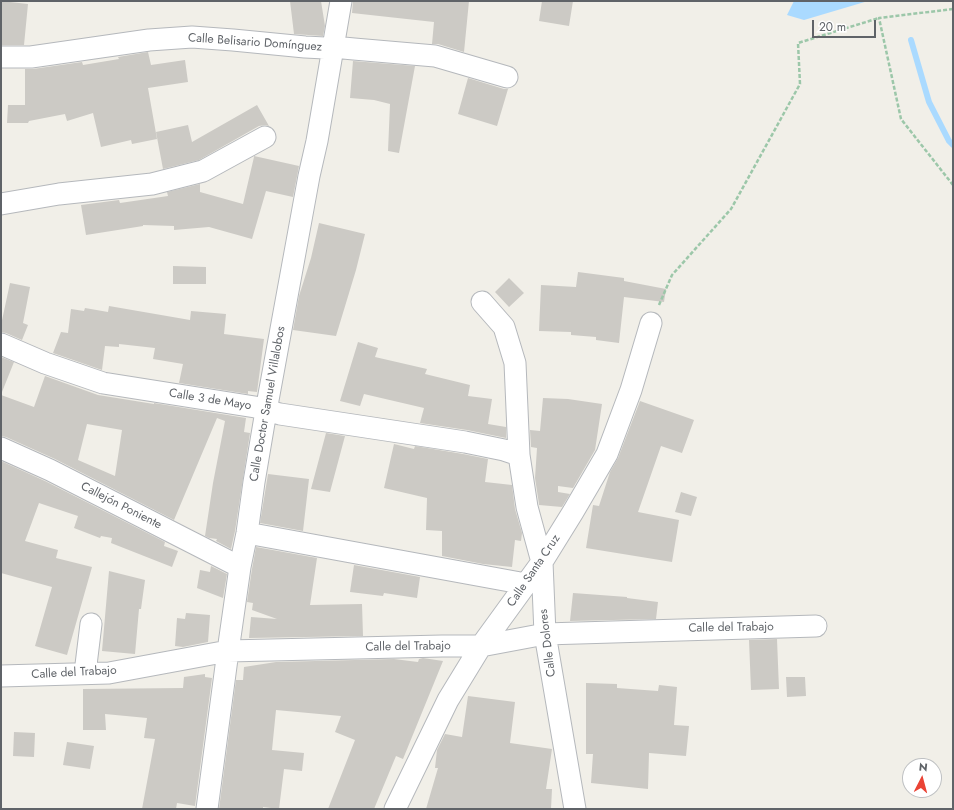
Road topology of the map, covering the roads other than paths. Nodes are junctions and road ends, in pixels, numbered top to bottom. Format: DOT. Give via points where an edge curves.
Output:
graph roads {
  1 [pos="341,1"];
  2 [pos="333,48"];
  3 [pos="1,57"];
  4 [pos="507,76"];
  5 [pos="265,137"];
  6 [pos="1,204"];
  7 [pos="482,302"];
  8 [pos="651,323"];
  9 [pos="1,344"];
  10 [pos="266,410"];
  11 [pos="1,448"];
  12 [pos="519,455"];
  13 [pos="247,533"];
  14 [pos="542,562"];
  15 [pos="240,567"];
  16 [pos="526,584"];
  17 [pos="91,624"];
  18 [pos="816,626"];
  19 [pos="545,634"];
  20 [pos="481,646"];
  21 [pos="228,651"];
  22 [pos="85,673"];
  23 [pos="1,676"];
  24 [pos="208,809"];
  25 [pos="394,809"];
  26 [pos="575,809"];
  1 -- 2 [label="street, Calle Doctor Samuel Villalobos"];
  2 -- 3 [label="street, Calle Belisario Domínguez" via="192,37 149,40 31,57"];
  2 -- 4 [label="street, Calle Belisario Domínguez" via="434,56"];
  2 -- 10 [label="street, Calle Doctor Samuel Villalobos"];
  5 -- 6 [label="street" via="203,171 152,184 59,194"];
  7 -- 12 [label="street, Calle Dolores" via="504,327 515,363"];
  8 -- 14 [label="street, Calle Santa Cruz" via="631,390 607,454"];
  9 -- 10 [label="street, Calle 3 de Mayo" via="103,383"];
  10 -- 12 [label="street, Calle 3 de Mayo" via="465,442"];
  10 -- 13 [label="street, Calle Doctor Samuel Villalobos"];
  11 -- 15 [label="street, Callejón Poniente" via="50,470"];
  12 -- 14 [label="street, Calle Dolores" via="527,507"];
  13 -- 15 [label="street, Calle Doctor Samuel Villalobos"];
  13 -- 16 [label="street"];
  14 -- 16 [label="street, Calle Santa Cruz"];
  14 -- 19 [label="street, Calle Dolores"];
  15 -- 21 [label="street, Calle Doctor Samuel Villalobos"];
  16 -- 20 [label="street, Calle Santa Cruz"];
  17 -- 22 [label="street"];
  18 -- 19 [label="street, Calle del Trabajo"];
  19 -- 20 [label="street, Calle del Trabajo"];
  19 -- 26 [label="street, Calle Dolores"];
  20 -- 21 [label="street, Calle del Trabajo"];
  20 -- 25 [label="street, Calle Santa Cruz" via="448,700"];
  21 -- 22 [label="street, Calle del Trabajo" via="109,673"];
  21 -- 24 [label="street, Calle Doctor Samuel Villalobos"];
  22 -- 23 [label="street, Calle del Trabajo"];
}
